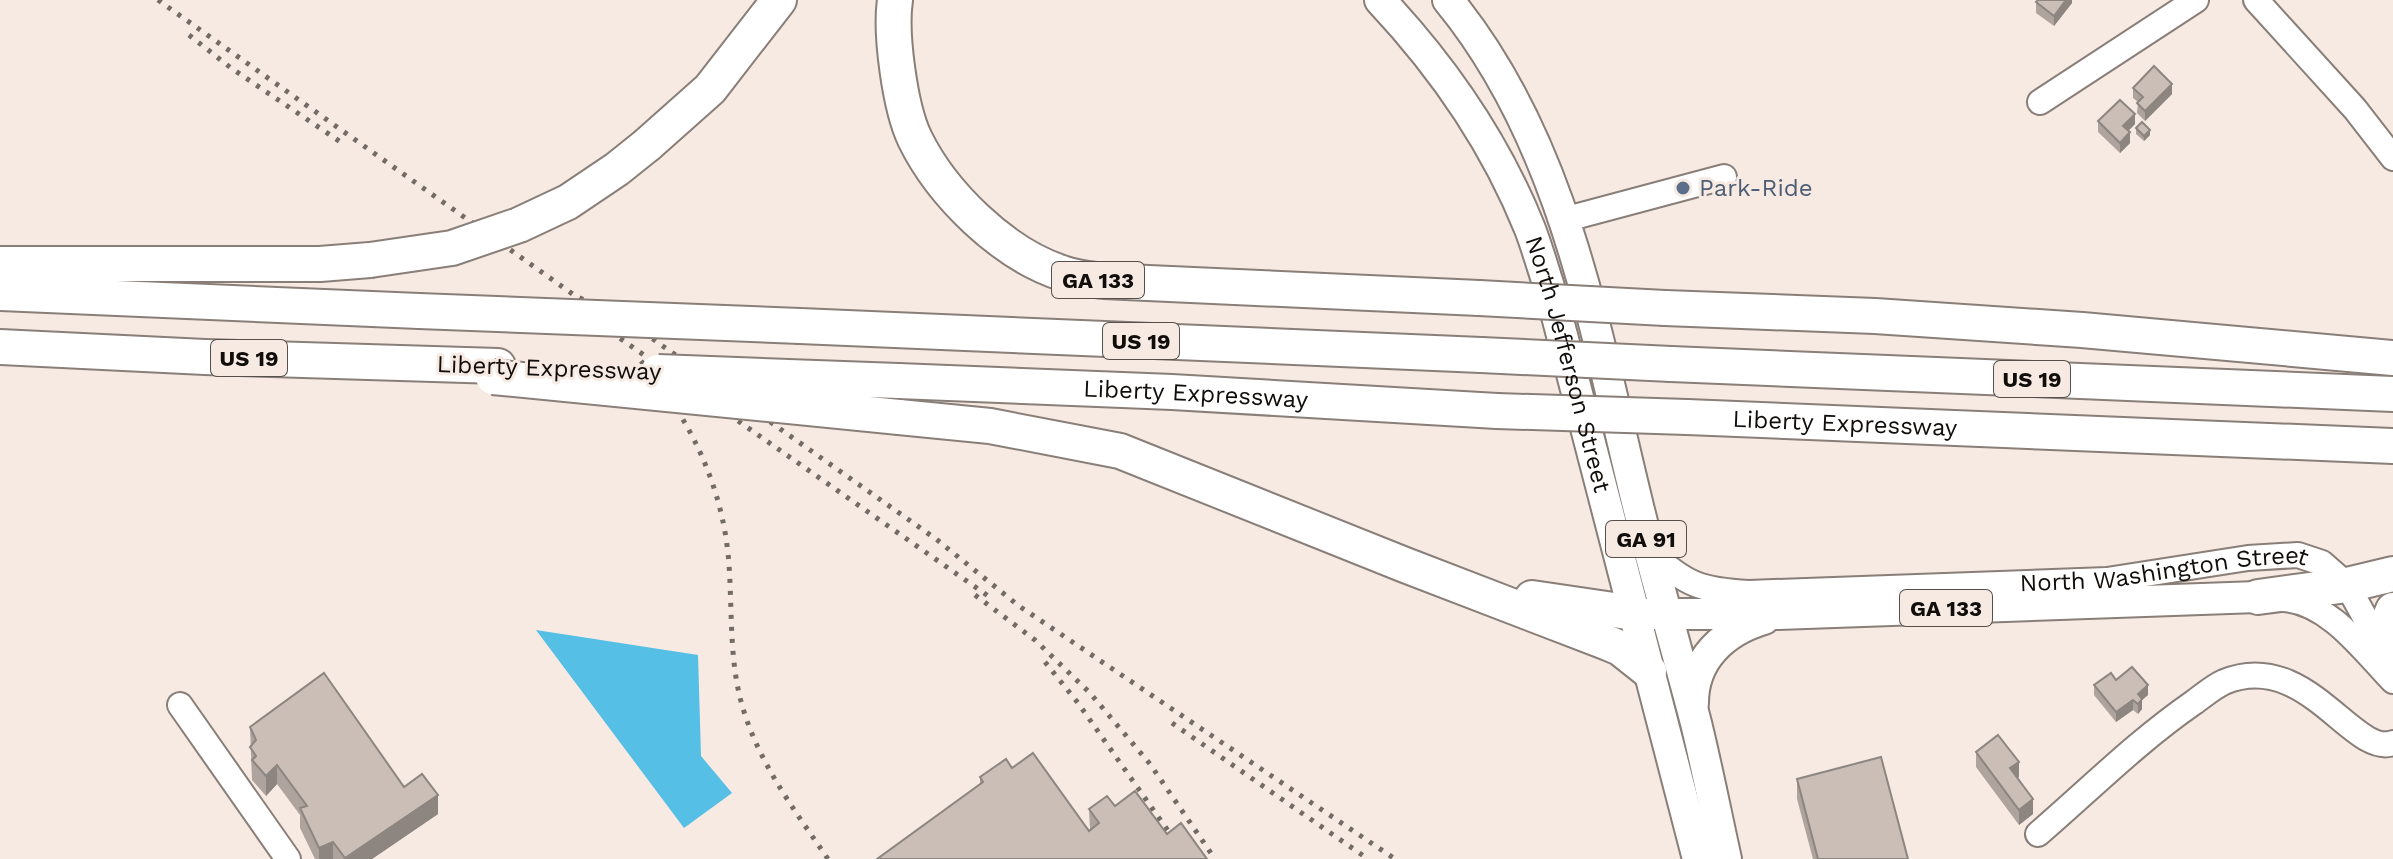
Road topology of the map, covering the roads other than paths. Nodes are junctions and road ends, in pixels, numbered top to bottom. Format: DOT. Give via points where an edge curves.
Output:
graph roads {
  1 [pos="779,0"];
  2 [pos="895,0"];
  3 [pos="1380,0"];
  4 [pos="1448,0"];
  5 [pos="2196,0"];
  6 [pos="2256,0"];
  7 [pos="2040,102"];
  8 [pos="2393,158"];
  9 [pos="1724,177"];
  10 [pos="1563,220"];
  11 [pos="0,264"];
  12 [pos="0,293"];
  13 [pos="0,347"];
  14 [pos="2393,358"];
  15 [pos="495,371"];
  16 [pos="2393,394"];
  17 [pos="2393,446"];
  18 [pos="1650,553"];
  19 [pos="2393,574"];
  20 [pos="2347,585"];
  21 [pos="1476,591"];
  22 [pos="2258,597"];
  23 [pos="2393,610"];
  24 [pos="1650,614"];
  25 [pos="1778,614"];
  26 [pos="1649,671"];
  27 [pos="2392,671"];
  28 [pos="180,705"];
  29 [pos="1696,725"];
  30 [pos="2393,743"];
  31 [pos="2038,834"];
  32 [pos="288,859"];
  33 [pos="1698,859"];
  34 [pos="1726,859"];
  1 -- 11 [label="highway, bridge" via="710,89 617,169 568,202 452,248 320,264"];
  2 -- 14 [label="highway, GA 133, bridge" via="896,66 914,137 935,172 980,223 1024,256 1062,274 1104,281 1875,316"];
  3 -- 24 [label="main road, North Jefferson Street / GA 91" via="1425,51 1470,115 1529,229"];
  4 -- 10 [label="main road, North Jefferson Street / GA 91" via="1523,114"];
  5 -- 7 [label="street"];
  6 -- 8 [label="street"];
  9 -- 10 [label="street"];
  10 -- 18 [label="main road, North Jefferson Street / GA 91"];
  12 -- 16 [label="highway, US 19, bridge"];
  13 -- 15 [label="highway, Liberty Expressway / US 19" via="450,363"];
  15 -- 17 [label="highway, Liberty Expressway / US 19, bridge" via="898,381"];
  15 -- 21 [label="highway, bridge" via="990,426 1120,451"];
  18 -- 20 [label="street, North Washington Street" via="1700,588 1749,593 2107,580 2285,555 2322,563"];
  18 -- 24 [label="main road, North Jefferson Street / GA 91"];
  19 -- 20 [label="highway, GA 133"];
  20 -- 22 [label="highway, GA 133"];
  20 -- 27 [label="street, North Washington Street"];
  21 -- 24 [label="highway"];
  21 -- 26 [label="highway" via="1620,648"];
  22 -- 25 [label="main road, GA 133"];
  22 -- 27 [label="street, North Washington Street" via="2311,605"];
  23 -- 27 [label="highway" via="2388,622"];
  24 -- 25 [label="main road, GA 133"];
  24 -- 26 [label="main road, North Jefferson Street / GA 91"];
  24 -- 29 [label="main road, North Jefferson Street / GA 91"];
  25 -- 29 [label="main road" via="1734,631 1708,655 1694,686"];
  26 -- 33 [label="main road, North Jefferson Street / GA 91"];
  28 -- 32 [label="street"];
  29 -- 34 [label="main road, North Jefferson Street / GA 91"];
  30 -- 31 [label="street" via="2360,736 2321,701 2282,680 2251,676 2223,682 2171,718"];
}
